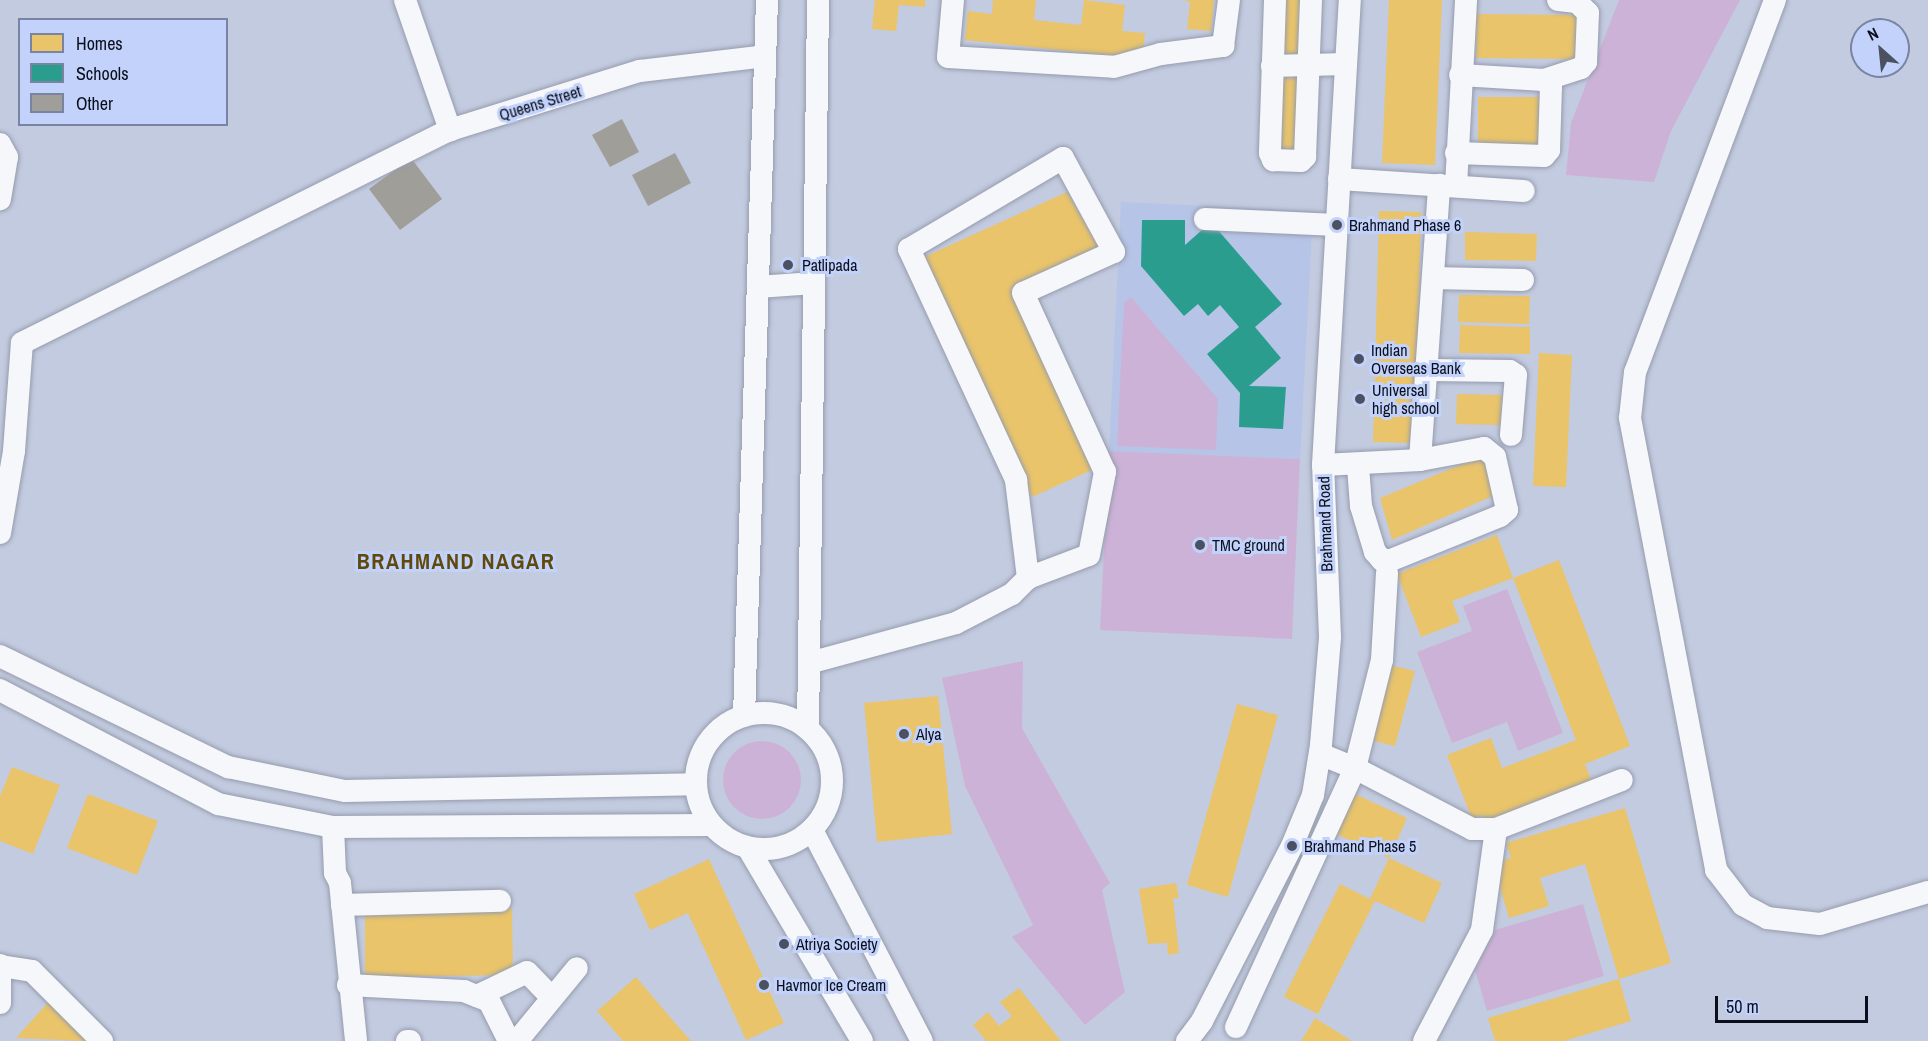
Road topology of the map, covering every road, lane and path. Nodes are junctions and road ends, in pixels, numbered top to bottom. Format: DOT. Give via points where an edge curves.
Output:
graph roads {
  1 [pos="405,0"];
  2 [pos="767,0"];
  3 [pos="818,0"];
  4 [pos="953,0"];
  5 [pos="1229,0"];
  6 [pos="1275,0"];
  7 [pos="1311,0"];
  8 [pos="1350,0"];
  9 [pos="1466,0"];
  10 [pos="1558,0"];
  11 [pos="1775,0"];
  12 [pos="765,56"];
  13 [pos="1345,64"];
  14 [pos="1308,65"];
  15 [pos="1272,66"];
  16 [pos="1460,75"];
  17 [pos="1544,80"];
  18 [pos="450,130"];
  19 [pos="0,144"];
  20 [pos="1456,153"];
  21 [pos="1339,179"];
  22 [pos="1447,186"];
  23 [pos="1524,191"];
  24 [pos="0,199"];
  25 [pos="1205,219"];
  26 [pos="1337,225"];
  27 [pos="1433,278"];
  28 [pos="1523,280"];
  29 [pos="814,283"];
  30 [pos="758,287"];
  31 [pos="1426,370"];
  32 [pos="1511,435"];
  33 [pos="1420,460"];
  34 [pos="1323,465"];
  35 [pos="1358,466"];
  36 [pos="0,534"];
  37 [pos="1387,573"];
  38 [pos="1028,578"];
  39 [pos="0,656"];
  40 [pos="809,663"];
  41 [pos="0,690"];
  42 [pos="744,716"];
  43 [pos="808,729"];
  44 [pos="1320,754"];
  45 [pos="1355,768"];
  46 [pos="1622,780"];
  47 [pos="695,784"];
  48 [pos="711,825"];
  49 [pos="340,827"];
  50 [pos="1496,829"];
  51 [pos="812,830"];
  52 [pos="748,848"];
  53 [pos="1928,892"];
  54 [pos="341,894"];
  55 [pos="500,901"];
  56 [pos="577,968"];
  57 [pos="0,982"];
  58 [pos="348,986"];
  59 [pos="477,996"];
  60 [pos="552,998"];
  61 [pos="1236,1027"];
  62 [pos="1201,1031"];
  63 [pos="102,1041"];
  64 [pos="356,1041"];
  65 [pos="509,1041"];
  66 [pos="517,1041"];
  67 [pos="862,1041"];
  68 [pos="922,1041"];
  69 [pos="1187,1041"];
  70 [pos="1424,1041"];
  1 -- 18 [label="street"];
  2 -- 12 [label="street"];
  3 -- 29 [label="street"];
  4 -- 5 [label="street" via="948,57 1114,67 1161,54 1223,46"];
  6 -- 15 [label="street"];
  7 -- 14 [label="street"];
  8 -- 13 [label="street, Brahmand Road"];
  9 -- 16 [label="street"];
  10 -- 17 [label="street" via="1577,2 1588,12 1586,62 1581,68"];
  11 -- 53 [label="street" via="1635,372 1630,418 1716,870 1743,905 1767,918 1820,924"];
  12 -- 18 [label="street, Queens Street" via="640,71"];
  12 -- 30 [label="street"];
  13 -- 14 [label="street"];
  13 -- 21 [label="street, Brahmand Road"];
  14 -- 15 [label="street"];
  14 -- 15 [label="street" via="1305,157 1301,160 1273,160 1270,153"];
  16 -- 17 [label="street"];
  16 -- 20 [label="street"];
  17 -- 20 [label="street" via="1551,87 1549,150 1544,156"];
  18 -- 36 [label="street, Queens Street" via="22,343 14,451"];
  19 -- 24 [label="street" via="7,157"];
  20 -- 22 [label="street"];
  21 -- 22 [label="street"];
  21 -- 26 [label="street, Brahmand Road"];
  22 -- 23 [label="street"];
  22 -- 27 [label="street"];
  25 -- 26 [label="street"];
  26 -- 34 [label="street, Brahmand Road"];
  27 -- 28 [label="street"];
  27 -- 31 [label="street"];
  29 -- 30 [label="street"];
  29 -- 40 [label="street"];
  30 -- 42 [label="street"];
  31 -- 32 [label="street" via="1510,371 1516,375"];
  31 -- 33 [label="street"];
  33 -- 35 [label="street"];
  33 -- 35 [label="street" via="1480,448 1490,450 1507,510 1391,560 1382,560 1375,552 1361,506"];
  34 -- 35 [label="street"];
  34 -- 44 [label="street, Brahmand Road" via="1330,637"];
  37 -- 45 [label="street" via="1382,660"];
  38 -- 38 [label="street" via="1089,555 1105,472 1023,293 1114,252 1063,158 909,249 1016,480"];
  38 -- 40 [label="street" via="1012,594 956,623"];
  39 -- 47 [label="street" via="228,767 345,791"];
  40 -- 43 [label="street"];
  41 -- 49 [label="street" via="218,804"];
  42 -- 43 [label="street" via="767,713 789,718"];
  42 -- 47 [label="street" via="724,726 708,742 698,762"];
  43 -- 51 [label="street" via="823,746 831,779 825,812"];
  44 -- 45 [label="street"];
  44 -- 62 [label="street, Brahmand Road" via="1313,795 1292,846"];
  45 -- 50 [label="street" via="1472,829"];
  45 -- 61 [label="street"];
  46 -- 50 [label="street"];
  47 -- 48 [label="street" via="700,806"];
  48 -- 49 [label="street"];
  48 -- 52 [label="street" via="728,840"];
  49 -- 54 [label="street" via="335,873"];
  50 -- 70 [label="street" via="1482,930"];
  51 -- 52 [label="street" via="793,843 771,849"];
  51 -- 68 [label="street"];
  52 -- 67 [label="street"];
  54 -- 55 [label="street"];
  54 -- 58 [label="street"];
  56 -- 60 [label="street"];
  57 -- 63 [label="street" via="32,971"];
  58 -- 59 [label="street" via="464,991"];
  58 -- 64 [label="street"];
  59 -- 60 [label="street" via="527,972"];
  59 -- 65 [label="street" via="489,1000"];
  60 -- 66 [label="street"];
  62 -- 69 [label="street, Brahmand Road"];
}
